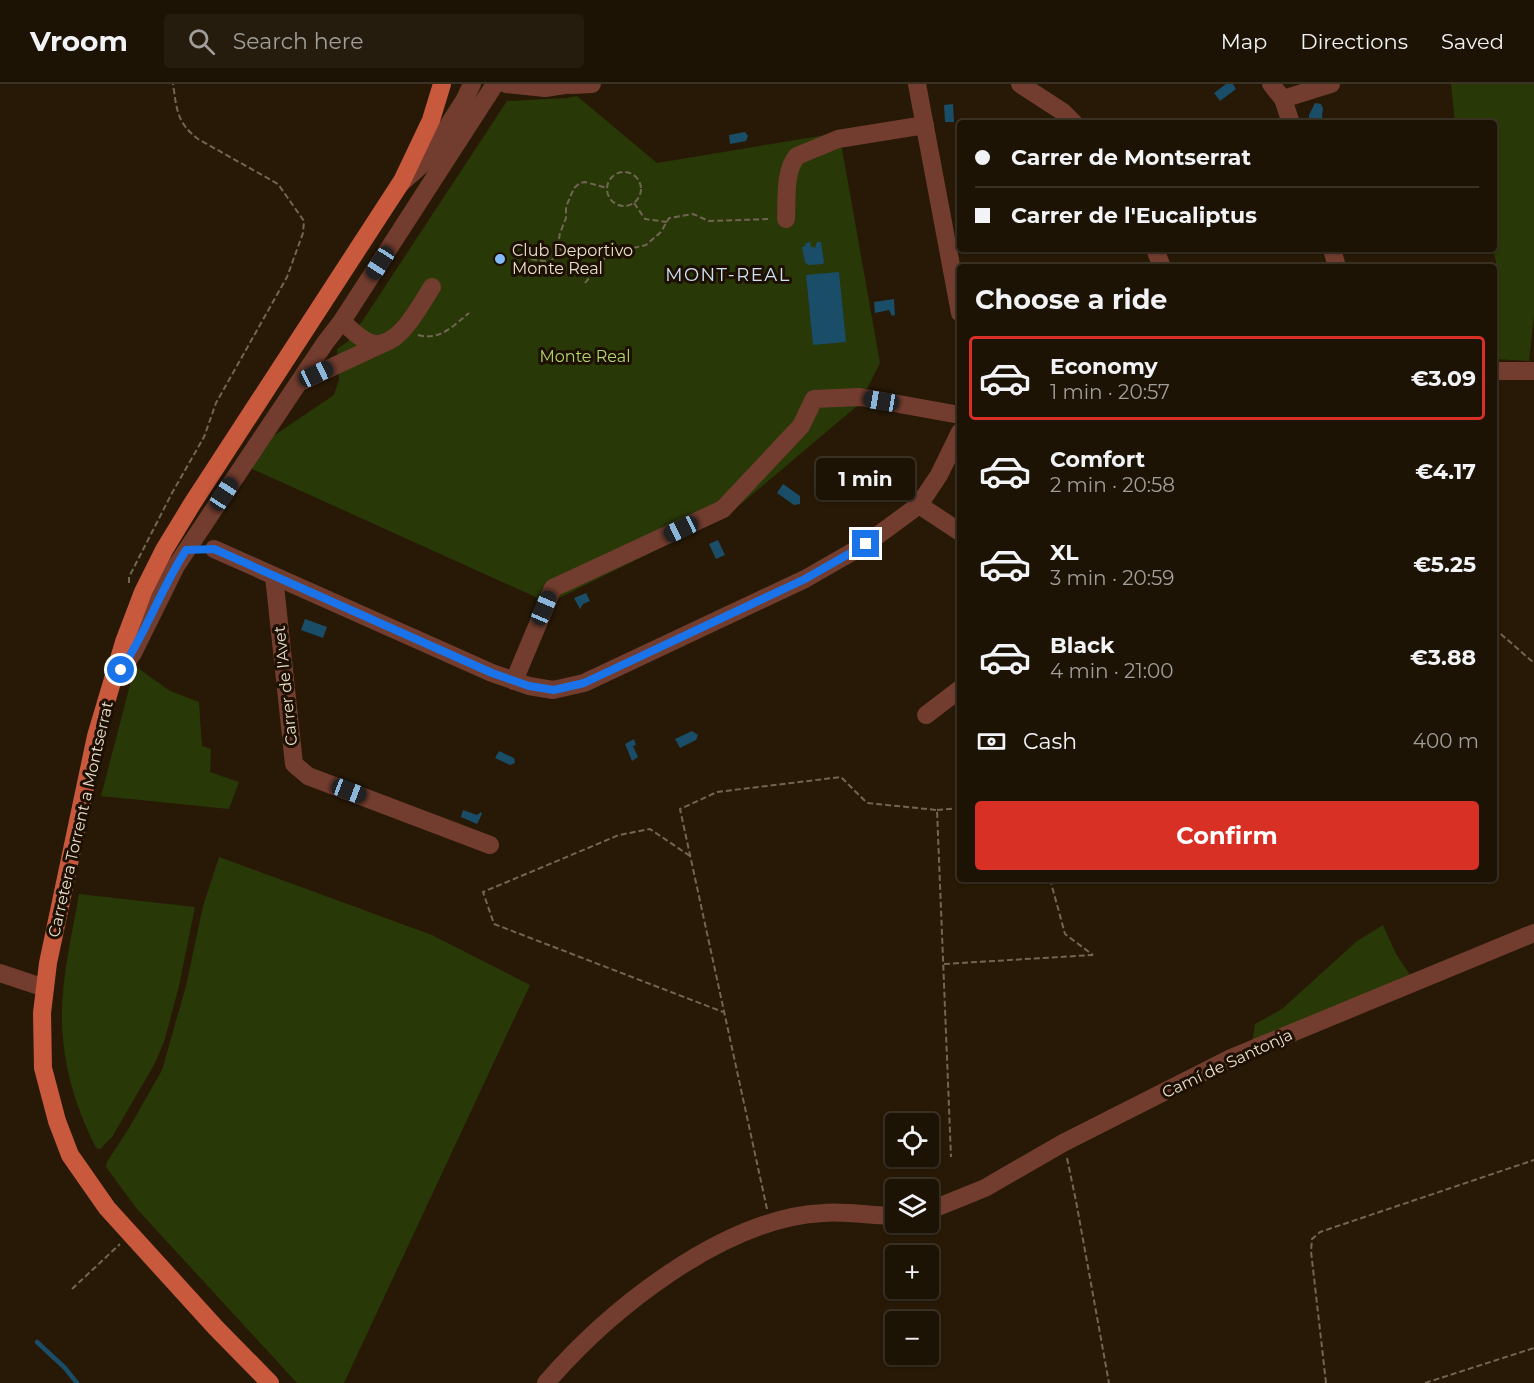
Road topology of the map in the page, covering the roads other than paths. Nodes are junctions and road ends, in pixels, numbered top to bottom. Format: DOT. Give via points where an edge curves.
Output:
graph roads {
  1 [pos="442,84"];
  2 [pos="472,84"];
  3 [pos="495,84"];
  4 [pos="506,84"];
  5 [pos="592,84"];
  6 [pos="918,84"];
  7 [pos="1020,84"];
  8 [pos="1271,84"];
  9 [pos="1331,84"];
  10 [pos="571,85"];
  11 [pos="1282,99"];
  12 [pos="1071,120"];
  13 [pos="1290,120"];
  14 [pos="925,125"];
  15 [pos="399,185"];
  16 [pos="786,219"];
  17 [pos="432,287"];
  18 [pos="957,297"];
  19 [pos="342,321"];
  20 [pos="386,342"];
  21 [pos="1497,371"];
  22 [pos="1534,371"];
  23 [pos="298,383"];
  24 [pos="957,414"];
  25 [pos="957,438"];
  26 [pos="918,505"];
  27 [pos="202,527"];
  28 [pos="957,530"];
  29 [pos="214,549"];
  30 [pos="186,550"];
  31 [pos="274,576"];
  32 [pos="514,681"];
  33 [pos="109,688"];
  34 [pos="957,691"];
  35 [pos="926,715"];
  36 [pos="490,845"];
  37 [pos="1534,933"];
  38 [pos="0,973"];
  39 [pos="45,988"];
  40 [pos="939,1208"];
  41 [pos="885,1216"];
  42 [pos="270,1383"];
  43 [pos="546,1383"];
  1 -- 15 [label="main road, Carretera Torrent a Montserrat" via="431,120"];
  2 -- 15 [label="street" via="425,162"];
  3 -- 19 [label="street"];
  4 -- 10 [label="street" via="546,88"];
  5 -- 10 [label="street"];
  6 -- 14 [label="street"];
  7 -- 12 [label="street"];
  8 -- 11 [label="street"];
  9 -- 11 [label="street"];
  11 -- 13 [label="street"];
  14 -- 16 [label="street" via="838,139 796,156 789,171"];
  14 -- 18 [label="street"];
  15 -- 33 [label="main road, Carretera Torrent a Montserrat" via="164,550 139,602"];
  17 -- 20 [label="street" via="404,331"];
  19 -- 20 [label="street" via="371,344"];
  19 -- 23 [label="street"];
  20 -- 23 [label="street"];
  21 -- 22 [label="street"];
  23 -- 27 [label="street"];
  24 -- 32 [label="street" via="860,397 814,399 801,426 723,509 553,588"];
  25 -- 26 [label="street" via="939,475"];
  26 -- 28 [label="street"];
  26 -- 32 [label="street" via="866,544 805,579 584,683 554,690"];
  27 -- 29 [label="street"];
  27 -- 30 [label="street"];
  29 -- 30 [label="street"];
  29 -- 31 [label="street"];
  30 -- 33 [label="street" via="133,653"];
  31 -- 32 [label="street"];
  31 -- 36 [label="street, Carrer de l'Avet" via="294,764 308,776"];
  33 -- 39 [label="main road, Carretera Torrent a Montserrat" via="76,827"];
  34 -- 35 [label="street"];
  37 -- 40 [label="street, Camí de Santonja" via="1231,1058 985,1188"];
  38 -- 39 [label="street"];
  39 -- 42 [label="main road, Carretera Torrent a Montserrat" via="43,1068 70,1155 107,1208"];
  41 -- 43 [label="street" via="822,1213 790,1218 754,1229 697,1256 657,1281"];
}
